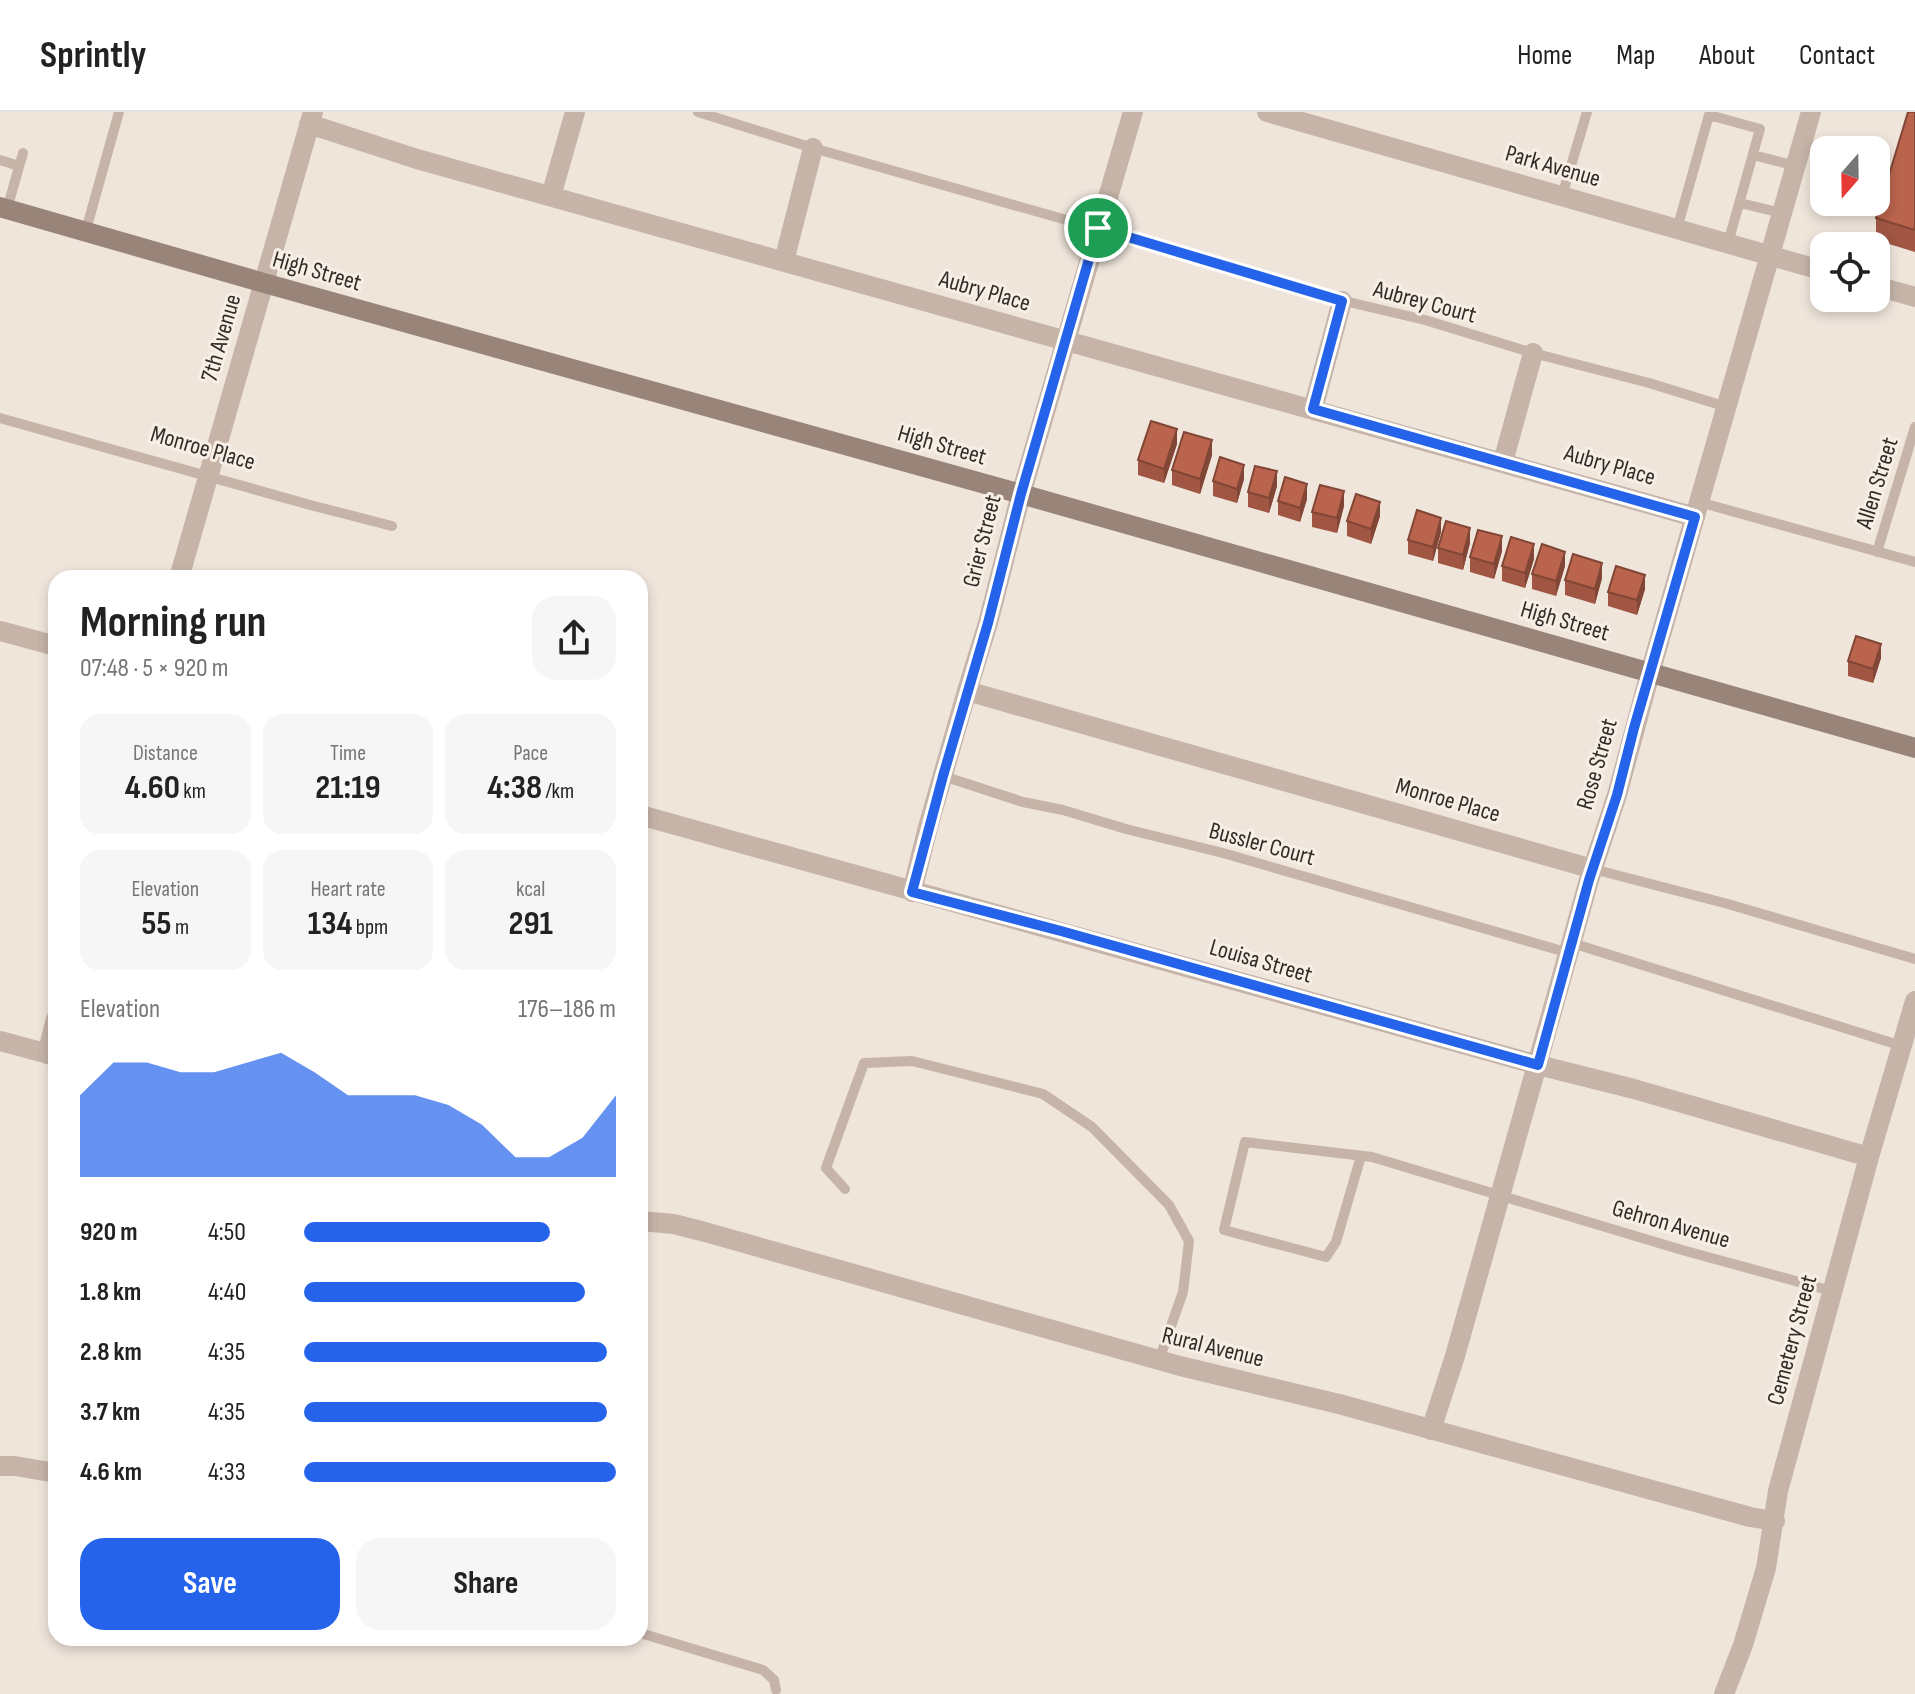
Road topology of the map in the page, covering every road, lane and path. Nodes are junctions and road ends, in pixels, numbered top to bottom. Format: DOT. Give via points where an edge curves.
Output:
graph roads {
  1 [pos="119,112"];
  2 [pos="575,112"];
  3 [pos="698,112"];
  4 [pos="1133,112"];
  5 [pos="1267,112"];
  6 [pos="1587,112"];
  7 [pos="1811,112"];
  8 [pos="1709,113"];
  9 [pos="311,118"];
  10 [pos="23,153"];
  11 [pos="812,154"];
  12 [pos="1753,155"];
  13 [pos="0,160"];
  14 [pos="19,166"];
  15 [pos="1796,166"];
  16 [pos="551,196"];
  17 [pos="1562,196"];
  18 [pos="1740,203"];
  19 [pos="4,208"];
  20 [pos="1782,213"];
  21 [pos="1098,228"];
  22 [pos="1677,229"];
  23 [pos="86,230"];
  24 [pos="1728,243"];
  25 [pos="1770,256"];
  26 [pos="784,261"];
  27 [pos="1810,267"];
  28 [pos="264,283"];
  29 [pos="1890,290"];
  30 [pos="1915,297"];
  31 [pos="1342,301"];
  32 [pos="1064,340"];
  33 [pos="1533,353"];
  34 [pos="1727,407"];
  35 [pos="1313,409"];
  36 [pos="0,418"];
  37 [pos="1915,427"];
  38 [pos="1503,462"];
  39 [pos="209,476"];
  40 [pos="1021,494"];
  41 [pos="1697,510"];
  42 [pos="392,526"];
  43 [pos="1877,552"];
  44 [pos="1915,562"];
  45 [pos="181,570"];
  46 [pos="0,631"];
  47 [pos="48,644"];
  48 [pos="1650,673"];
  49 [pos="967,691"];
  50 [pos="1915,748"];
  51 [pos="943,776"];
  52 [pos="648,817"];
  53 [pos="1593,869"];
  54 [pos="912,892"];
  55 [pos="1571,948"];
  56 [pos="1915,959"];
  57 [pos="1915,1001"];
  58 [pos="0,1041"];
  59 [pos="1902,1046"];
  60 [pos="48,1054"];
  61 [pos="1538,1065"];
  62 [pos="1361,1156"];
  63 [pos="1869,1157"];
  64 [pos="845,1189"];
  65 [pos="1500,1194"];
  66 [pos="648,1222"];
  67 [pos="1832,1291"];
  68 [pos="1159,1360"];
  69 [pos="1431,1430"];
  70 [pos="0,1466"];
  71 [pos="48,1472"];
  72 [pos="1775,1521"];
  73 [pos="648,1635"];
  74 [pos="776,1690"];
  75 [pos="1724,1694"];
  1 -- 23 [label="lane"];
  2 -- 16 [label="street"];
  3 -- 11 [label="lane, Aubrey Court"];
  4 -- 21 [label="street, Grier Street"];
  5 -- 17 [label="street, Park Avenue"];
  6 -- 17 [label="lane"];
  7 -- 15 [label="street, Rose Street"];
  8 -- 12 [label="lane" via="1760,129"];
  8 -- 22 [label="lane"];
  9 -- 16 [label="street, Aubry Place" via="417,159"];
  9 -- 28 [label="street, 7th Avenue"];
  10 -- 14 [label="lane"];
  11 -- 21 [label="lane, Aubrey Court"];
  11 -- 26 [label="street"];
  12 -- 15 [label="lane"];
  12 -- 18 [label="lane"];
  13 -- 14 [label="lane"];
  14 -- 19 [label="lane"];
  15 -- 20 [label="street, Rose Street"];
  16 -- 26 [label="street, Aubry Place"];
  17 -- 22 [label="street, Park Avenue"];
  18 -- 20 [label="lane"];
  18 -- 24 [label="lane"];
  19 -- 23 [label="main road, High Street"];
  20 -- 25 [label="street, Rose Street"];
  21 -- 31 [label="lane, Aubrey Court"];
  21 -- 32 [label="street, Grier Street"];
  22 -- 24 [label="street, Park Avenue"];
  23 -- 28 [label="main road, High Street"];
  24 -- 25 [label="street, Park Avenue"];
  25 -- 27 [label="street, Park Avenue"];
  25 -- 34 [label="street, Rose Street"];
  26 -- 32 [label="street, Aubry Place"];
  28 -- 39 [label="street, 7th Avenue"];
  28 -- 40 [label="main road, High Street"];
  29 -- 30 [label="street"];
  31 -- 33 [label="lane, Aubrey Court"];
  31 -- 35 [label="street"];
  32 -- 35 [label="street, Aubry Place"];
  32 -- 40 [label="street, Grier Street"];
  33 -- 34 [label="lane, Aubrey Court"];
  33 -- 38 [label="street"];
  34 -- 41 [label="street, Rose Street"];
  35 -- 38 [label="street, Aubry Place"];
  36 -- 39 [label="lane, Monroe Place"];
  37 -- 43 [label="lane, Allen Street"];
  38 -- 41 [label="street, Aubry Place"];
  39 -- 42 [label="lane, Monroe Place"];
  39 -- 45 [label="street, 7th Avenue"];
  40 -- 48 [label="main road, High Street"];
  40 -- 49 [label="street, Grier Street"];
  41 -- 43 [label="lane, Aubry Place"];
  41 -- 48 [label="street, Rose Street"];
  43 -- 44 [label="lane, Aubry Place"];
  46 -- 47 [label="street"];
  48 -- 50 [label="main road, High Street"];
  48 -- 53 [label="street, Rose Street"];
  49 -- 51 [label="street, Grier Street"];
  49 -- 53 [label="street, Monroe Place"];
  51 -- 54 [label="street, Grier Street"];
  51 -- 55 [label="lane, Bussler Court"];
  52 -- 54 [label="street, Louisa Street"];
  53 -- 55 [label="street, Rose Street"];
  53 -- 56 [label="lane, Monroe Place"];
  54 -- 61 [label="street, Louisa Street"];
  55 -- 59 [label="lane, Bussler Court"];
  55 -- 61 [label="street, Rose Street"];
  57 -- 59 [label="street, Cemetery Street"];
  58 -- 60 [label="street"];
  59 -- 63 [label="street, Cemetery Street"];
  61 -- 63 [label="street, Louisa Street"];
  61 -- 65 [label="street, Rose Street"];
  62 -- 62 [label="lane, Gehron Avenue" via="1245,1142 1224,1230 1326,1257 1336,1242"];
  62 -- 65 [label="lane, Gehron Avenue"];
  63 -- 67 [label="street, Cemetery Street"];
  64 -- 68 [label="lane" via="826,1168 864,1063 912,1061 1043,1094 1114,1149 1169,1205 1189,1241 1183,1292"];
  65 -- 67 [label="lane, Gehron Avenue"];
  65 -- 69 [label="street, Rose Street"];
  66 -- 68 [label="street, Rural Avenue" via="705,1232"];
  67 -- 72 [label="street, Cemetery Street" via="1778,1491"];
  68 -- 69 [label="street, Rural Avenue"];
  69 -- 72 [label="street, Rural Avenue"];
  70 -- 71 [label="street"];
  72 -- 75 [label="street, Cemetery Street" via="1766,1568"];
  73 -- 74 [label="lane" via="763,1670"];
}
